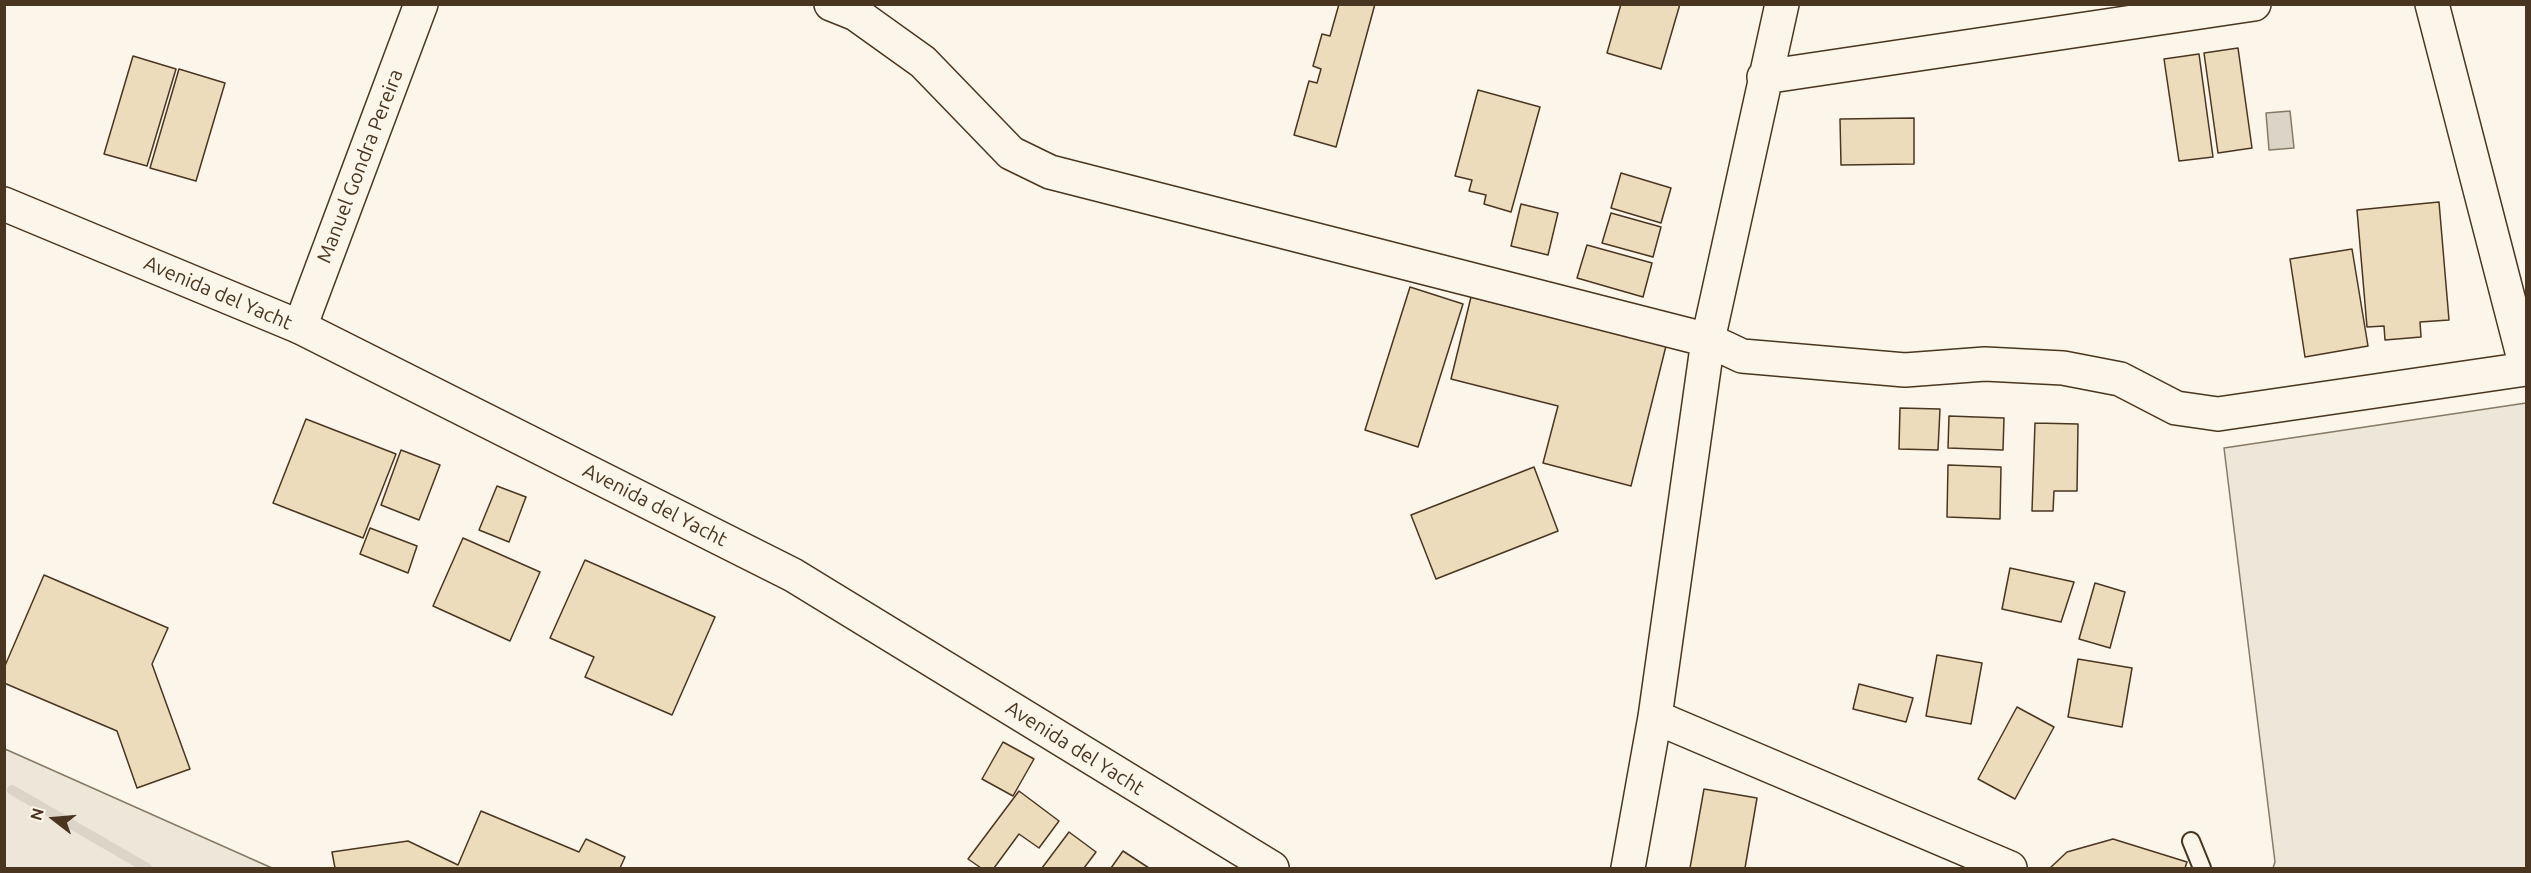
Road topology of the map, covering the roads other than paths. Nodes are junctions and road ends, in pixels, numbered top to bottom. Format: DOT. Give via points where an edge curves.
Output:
graph roads {
  1 [pos="421,4"];
  2 [pos="831,4"];
  3 [pos="1782,4"];
  4 [pos="2254,4"];
  5 [pos="2432,4"];
  6 [pos="1764,77"];
  7 [pos="4,204"];
  8 [pos="300,327"];
  9 [pos="1708,340"];
  10 [pos="2526,368"];
  11 [pos="1655,717"];
  12 [pos="2191,841"];
  13 [pos="1272,868"];
  14 [pos="1628,868"];
  15 [pos="2010,868"];
  16 [pos="2202,868"];
  1 -- 8 [label="street, Manuel Gondra Pereira"];
  2 -- 9 [label="street" via="856,14 923,62 1011,153 1050,172"];
  3 -- 6 [label="street"];
  4 -- 6 [label="street"];
  5 -- 10 [label="street"];
  6 -- 9 [label="street"];
  7 -- 8 [label="street, Avenida del Yacht"];
  8 -- 13 [label="street, Avenida del Yacht" via="793,575"];
  9 -- 10 [label="street" via="1742,356 1905,370 1985,364 2063,368 2120,379 2176,408 2218,414"];
  9 -- 11 [label="street"];
  11 -- 14 [label="street"];
  11 -- 15 [label="street"];
  12 -- 16 [label="lane"];
}
